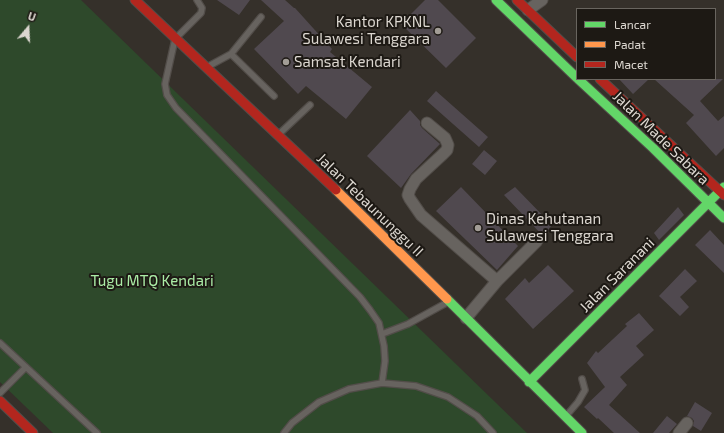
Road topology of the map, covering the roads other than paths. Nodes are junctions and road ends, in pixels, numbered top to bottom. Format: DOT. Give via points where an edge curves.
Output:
graph roads {
  1 [pos="136,0"];
  2 [pos="197,0"];
  3 [pos="496,0"];
  4 [pos="517,0"];
  5 [pos="542,0"];
  6 [pos="528,10"];
  7 [pos="261,17"];
  8 [pos="175,39"];
  9 [pos="231,54"];
  10 [pos="576,56"];
  11 [pos="206,67"];
  12 [pos="576,76"];
  13 [pos="580,80"];
  14 [pos="601,80"];
  15 [pos="274,96"];
  16 [pos="310,105"];
  17 [pos="427,123"];
  18 [pos="278,135"];
  19 [pos="723,191"];
  20 [pos="708,203"];
  21 [pos="724,218"];
  22 [pos="537,241"];
  23 [pos="497,282"];
  24 [pos="449,302"];
  25 [pos="466,318"];
  26 [pos="382,334"];
  27 [pos="0,343"];
  28 [pos="26,367"];
  29 [pos="582,379"];
  30 [pos="529,382"];
  31 [pos="382,383"];
  32 [pos="0,400"];
  33 [pos="566,416"];
  34 [pos="687,423"];
  35 [pos="33,433"];
  36 [pos="98,433"];
  37 [pos="284,433"];
  38 [pos="493,433"];
  39 [pos="582,433"];
  40 [pos="679,433"];
  1 -- 8 [label="street, Jalan Tebaununggu II"];
  2 -- 8 [label="lane" via="202,8 201,13"];
  3 -- 12 [label="street, Jalan Made Sabara"];
  4 -- 6 [label="street"];
  5 -- 6 [label="street"];
  6 -- 10 [label="street"];
  7 -- 9 [label="lane"];
  8 -- 11 [label="street, Jalan Tebaununggu II"];
  8 -- 26 [label="lane" via="166,89 176,108 360,297 379,323"];
  9 -- 11 [label="lane"];
  9 -- 15 [label="lane"];
  11 -- 18 [label="street, Jalan Tebaununggu II"];
  13 -- 20 [label="street, Jalan Made Sabara"];
  14 -- 19 [label="street, Jalan Made Sabara"];
  16 -- 18 [label="lane"];
  17 -- 23 [label="street" via="445,138 447,150 416,179 408,195 421,215"];
  18 -- 24 [label="street, Jalan Tebaununggu II"];
  19 -- 20 [label="street, Jalan Saranani"];
  20 -- 21 [label="street, Jalan Made Sabara"];
  20 -- 30 [label="street, Jalan Saranani"];
  22 -- 23 [label="street"];
  23 -- 25 [label="street"];
  24 -- 25 [label="street, Jalan Tebaununggu II"];
  24 -- 26 [label="lane" via="408,324"];
  25 -- 30 [label="street, Jalan Tebaununggu II"];
  26 -- 31 [label="lane" via="385,361"];
  27 -- 28 [label="lane"];
  28 -- 32 [label="lane"];
  28 -- 36 [label="lane"];
  29 -- 33 [label="lane" via="585,390"];
  30 -- 33 [label="street, Jalan Tebaununggu II"];
  31 -- 37 [label="lane" via="349,389 319,402 292,422"];
  31 -- 38 [label="lane" via="416,386 448,397 477,416"];
  32 -- 35 [label="street"];
  33 -- 39 [label="street, Jalan Tebaununggu II"];
  34 -- 40 [label="street"];
}
